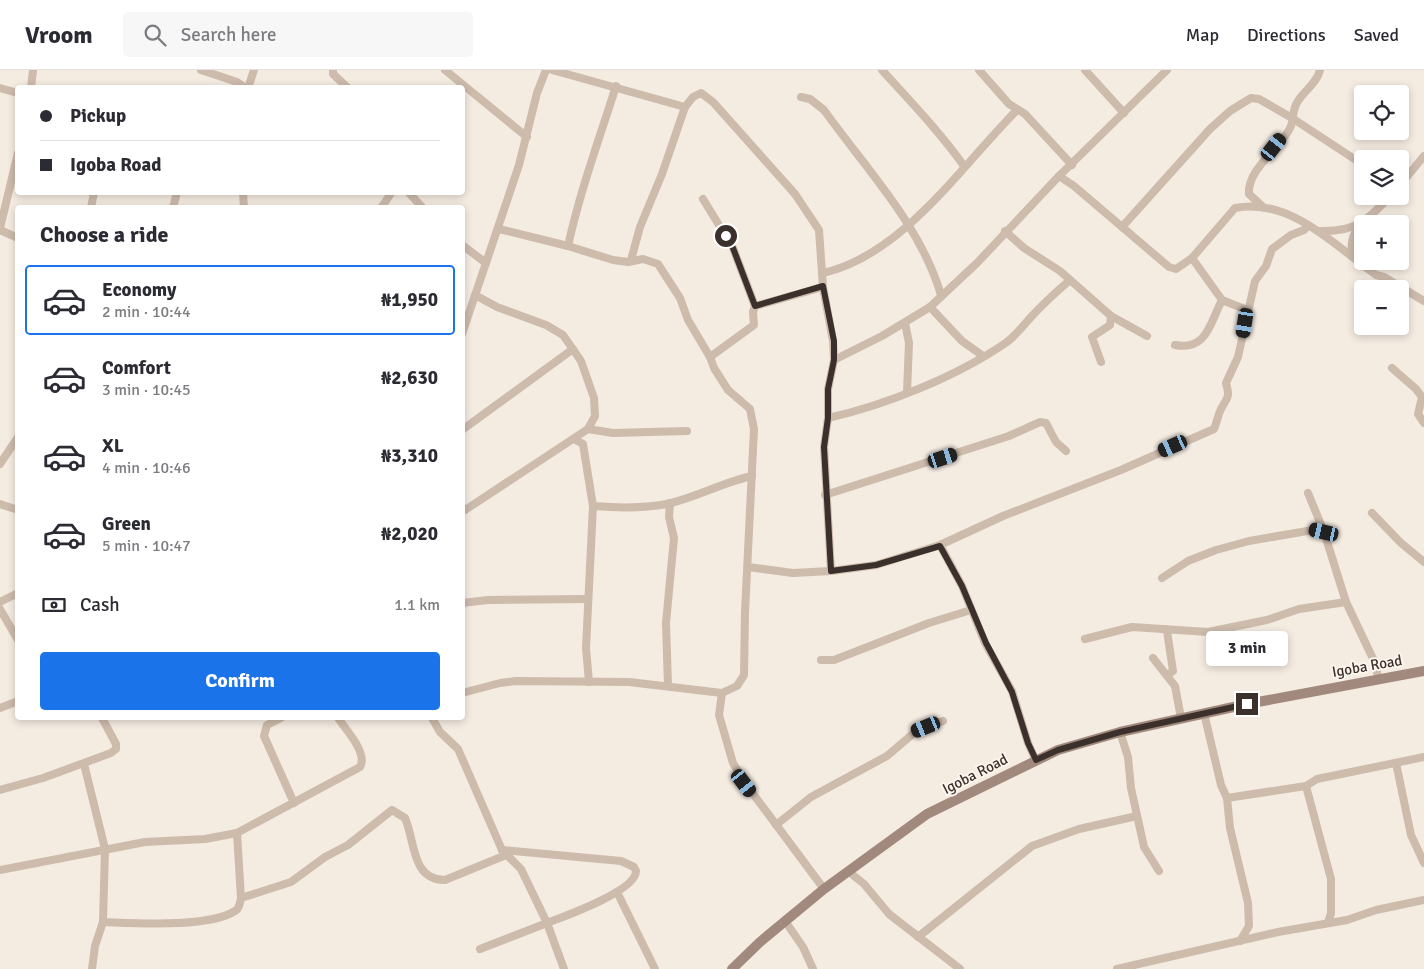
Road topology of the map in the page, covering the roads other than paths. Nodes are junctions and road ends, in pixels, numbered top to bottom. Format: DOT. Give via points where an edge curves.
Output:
graph roads {
  1 [pos="33,70"];
  2 [pos="201,70"];
  3 [pos="254,70"];
  4 [pos="333,70"];
  5 [pos="446,70"];
  6 [pos="546,70"];
  7 [pos="552,70"];
  8 [pos="882,70"];
  9 [pos="979,70"];
  10 [pos="1085,70"];
  11 [pos="1167,70"];
  12 [pos="1320,70"];
  13 [pos="31,85"];
  14 [pos="242,85"];
  15 [pos="248,85"];
  16 [pos="345,85"];
  17 [pos="460,85"];
  18 [pos="616,86"];
  19 [pos="0,88"];
  20 [pos="465,89"];
  21 [pos="15,92"];
  22 [pos="801,97"];
  23 [pos="685,107"];
  24 [pos="1017,110"];
  25 [pos="1124,113"];
  26 [pos="1292,118"];
  27 [pos="527,137"];
  28 [pos="1424,156"];
  29 [pos="1354,159"];
  30 [pos="1072,165"];
  31 [pos="15,166"];
  32 [pos="964,166"];
  33 [pos="1409,174"];
  34 [pos="1059,176"];
  35 [pos="411,195"];
  36 [pos="704,199"];
  37 [pos="421,205"];
  38 [pos="1381,205"];
  39 [pos="1263,207"];
  40 [pos="1370,215"];
  41 [pos="909,225"];
  42 [pos="1308,225"];
  43 [pos="1122,227"];
  44 [pos="1354,228"];
  45 [pos="0,229"];
  46 [pos="499,229"];
  47 [pos="1006,231"];
  48 [pos="1320,231"];
  49 [pos="1354,233"];
  50 [pos="15,236"];
  51 [pos="568,246"];
  52 [pos="634,248"];
  53 [pos="465,249"];
  54 [pos="1353,257"];
  55 [pos="1192,258"];
  56 [pos="643,259"];
  57 [pos="631,260"];
  58 [pos="486,263"];
  59 [pos="823,273"];
  60 [pos="1070,280"];
  61 [pos="823,286"];
  62 [pos="475,295"];
  63 [pos="941,295"];
  64 [pos="1222,300"];
  65 [pos="1424,301"];
  66 [pos="755,306"];
  67 [pos="930,307"];
  68 [pos="1247,310"];
  69 [pos="1111,316"];
  70 [pos="905,323"];
  71 [pos="465,325"];
  72 [pos="1147,336"];
  73 [pos="1175,345"];
  74 [pos="574,349"];
  75 [pos="710,356"];
  76 [pos="984,356"];
  77 [pos="834,360"];
  78 [pos="1101,362"];
  79 [pos="1392,368"];
  80 [pos="907,392"];
  81 [pos="828,418"];
  82 [pos="1424,423"];
  83 [pos="465,428"];
  84 [pos="588,429"];
  85 [pos="687,431"];
  86 [pos="574,439"];
  87 [pos="15,442"];
  88 [pos="1066,451"];
  89 [pos="0,464"];
  90 [pos="752,476"];
  91 [pos="1308,493"];
  92 [pos="825,495"];
  93 [pos="670,503"];
  94 [pos="0,504"];
  95 [pos="593,506"];
  96 [pos="15,509"];
  97 [pos="465,510"];
  98 [pos="1372,513"];
  99 [pos="1324,532"];
  100 [pos="940,546"];
  101 [pos="1424,562"];
  102 [pos="748,567"];
  103 [pos="831,571"];
  104 [pos="1162,578"];
  105 [pos="15,594"];
  106 [pos="588,599"];
  107 [pos="0,602"];
  108 [pos="1346,602"];
  109 [pos="465,603"];
  110 [pos="0,609"];
  111 [pos="971,610"];
  112 [pos="1167,631"];
  113 [pos="15,635"];
  114 [pos="1085,639"];
  115 [pos="1153,658"];
  116 [pos="822,660"];
  117 [pos="1424,671"];
  118 [pos="1168,675"];
  119 [pos="1378,679"];
  120 [pos="589,682"];
  121 [pos="668,686"];
  122 [pos="465,692"];
  123 [pos="722,693"];
  124 [pos="15,702"];
  125 [pos="0,708"];
  126 [pos="1204,713"];
  127 [pos="1181,718"];
  128 [pos="103,720"];
  129 [pos="277,720"];
  130 [pos="339,720"];
  131 [pos="433,720"];
  132 [pos="943,721"];
  133 [pos="1120,732"];
  134 [pos="1424,757"];
  135 [pos="1036,760"];
  136 [pos="1396,763"];
  137 [pos="84,764"];
  138 [pos="1306,786"];
  139 [pos="0,790"];
  140 [pos="1227,798"];
  141 [pos="294,803"];
  142 [pos="1137,816"];
  143 [pos="776,825"];
  144 [pos="237,833"];
  145 [pos="105,849"];
  146 [pos="504,852"];
  147 [pos="1424,863"];
  148 [pos="0,870"];
  149 [pos="848,871"];
  150 [pos="1159,871"];
  151 [pos="824,889"];
  152 [pos="617,892"];
  153 [pos="242,898"];
  154 [pos="1424,900"];
  155 [pos="785,920"];
  156 [pos="104,922"];
  157 [pos="547,923"];
  158 [pos="1328,923"];
  159 [pos="1249,926"];
  160 [pos="1260,936"];
  161 [pos="918,937"];
  162 [pos="1239,942"];
  163 [pos="480,949"];
  164 [pos="1135,967"];
  165 [pos="92,969"];
  166 [pos="564,969"];
  167 [pos="655,969"];
  168 [pos="732,969"];
  169 [pos="813,969"];
  170 [pos="960,969"];
  171 [pos="1117,969"];
  1 -- 13 [label="street"];
  2 -- 14 [label="street"];
  3 -- 15 [label="street"];
  4 -- 16 [label="street"];
  5 -- 17 [label="street"];
  6 -- 27 [label="street"];
  7 -- 18 [label="street"];
  8 -- 32 [label="street" via="945,138"];
  9 -- 24 [label="street"];
  10 -- 25 [label="street"];
  11 -- 25 [label="street"];
  12 -- 26 [label="street" via="1294,108"];
  18 -- 23 [label="street"];
  18 -- 51 [label="street" via="581,190"];
  19 -- 21 [label="street"];
  20 -- 27 [label="street"];
  22 -- 41 [label="street" via="810,99 824,110"];
  23 -- 52 [label="street"];
  23 -- 59 [label="street" via="698,94 706,95 795,194 819,230"];
  24 -- 30 [label="street" via="1026,114"];
  24 -- 32 [label="street"];
  25 -- 30 [label="street"];
  26 -- 29 [label="street"];
  26 -- 39 [label="street" via="1291,126 1248,186 1249,194"];
  26 -- 43 [label="street" via="1259,99 1251,98 1244,102 1210,129"];
  27 -- 46 [label="street"];
  28 -- 33 [label="street"];
  30 -- 34 [label="street"];
  31 -- 45 [label="street"];
  32 -- 41 [label="street"];
  34 -- 43 [label="street"];
  34 -- 47 [label="street"];
  35 -- 37 [label="street"];
  36 -- 66 [label="street" via="733,248"];
  38 -- 40 [label="street"];
  39 -- 42 [label="street"];
  39 -- 55 [label="street" via="1235,208"];
  41 -- 59 [label="street" via="840,269"];
  41 -- 63 [label="street" via="934,272"];
  42 -- 48 [label="street"];
  42 -- 68 [label="street" via="1272,249 1266,266 1255,281"];
  43 -- 55 [label="street" via="1169,267 1176,269"];
  44 -- 48 [label="street"];
  45 -- 50 [label="street"];
  46 -- 51 [label="street"];
  46 -- 58 [label="street"];
  47 -- 60 [label="street" via="1024,248"];
  47 -- 63 [label="street"];
  48 -- 54 [label="street"];
  49 -- 54 [label="street"];
  51 -- 57 [label="street" via="613,260"];
  52 -- 56 [label="street"];
  52 -- 57 [label="street"];
  53 -- 58 [label="street"];
  54 -- 65 [label="street" via="1376,275"];
  55 -- 64 [label="street"];
  56 -- 57 [label="street"];
  56 -- 75 [label="street" via="658,264"];
  58 -- 62 [label="street"];
  59 -- 61 [label="street"];
  60 -- 69 [label="street"];
  60 -- 76 [label="street" via="1009,341"];
  61 -- 66 [label="street"];
  61 -- 77 [label="street" via="834,341"];
  62 -- 71 [label="street"];
  62 -- 74 [label="street" via="497,307 546,324"];
  63 -- 67 [label="street"];
  64 -- 68 [label="street"];
  64 -- 73 [label="street" via="1206,334 1197,344 1187,347"];
  66 -- 75 [label="street" via="754,325"];
  67 -- 70 [label="street"];
  67 -- 76 [label="street" via="962,341"];
  68 -- 100 [label="street" via="1238,357 1226,383 1227,402 1214,429 1003,516"];
  69 -- 72 [label="street"];
  69 -- 78 [label="street" via="1110,325 1092,337"];
  70 -- 77 [label="street"];
  70 -- 80 [label="street" via="909,343"];
  74 -- 83 [label="street"];
  74 -- 84 [label="street" via="594,398 595,416"];
  75 -- 90 [label="street" via="728,390 750,409 754,429"];
  76 -- 80 [label="street"];
  77 -- 81 [label="street" via="828,389"];
  79 -- 82 [label="street" via="1422,397 1418,414"];
  80 -- 81 [label="street" via="856,412"];
  81 -- 92 [label="street" via="824,447"];
  84 -- 85 [label="street" via="613,433"];
  84 -- 86 [label="street"];
  86 -- 95 [label="street" via="583,444"];
  86 -- 97 [label="street"];
  87 -- 89 [label="street"];
  88 -- 92 [label="street" via="1056,442 1046,423 1040,422 1009,436"];
  90 -- 93 [label="street" via="731,480"];
  90 -- 102 [label="street"];
  91 -- 99 [label="street"];
  92 -- 103 [label="street"];
  93 -- 95 [label="street" via="618,508"];
  93 -- 121 [label="street" via="669,517 674,538 666,623"];
  94 -- 96 [label="street"];
  95 -- 106 [label="street"];
  98 -- 101 [label="street"];
  99 -- 104 [label="street" via="1313,530 1249,541 1208,552"];
  99 -- 108 [label="street"];
  100 -- 103 [label="street" via="876,565"];
  100 -- 111 [label="street"];
  102 -- 103 [label="street" via="793,573"];
  102 -- 123 [label="street" via="744,674 737,686"];
  105 -- 107 [label="street"];
  106 -- 109 [label="street"];
  106 -- 120 [label="street" via="586,648"];
  108 -- 112 [label="street" via="1208,632"];
  108 -- 119 [label="street" via="1376,665"];
  110 -- 113 [label="street"];
  111 -- 116 [label="street" via="834,660"];
  111 -- 135 [label="street" via="1012,692"];
  112 -- 114 [label="street" via="1132,627"];
  112 -- 118 [label="street" via="1173,671"];
  115 -- 118 [label="street"];
  117 -- 119 [label="street, Igoba Road"];
  118 -- 127 [label="street" via="1175,686"];
  119 -- 126 [label="street, Igoba Road"];
  120 -- 121 [label="street"];
  120 -- 122 [label="street" via="516,681"];
  121 -- 123 [label="street"];
  123 -- 143 [label="street" via="719,716 733,764"];
  124 -- 125 [label="street"];
  126 -- 127 [label="street, Igoba Road"];
  126 -- 140 [label="street"];
  127 -- 133 [label="street, Igoba Road"];
  128 -- 137 [label="street" via="116,749"];
  129 -- 141 [label="street" via="267,725 264,736"];
  130 -- 141 [label="street" via="362,755 360,768"];
  131 -- 146 [label="street" via="440,732 458,749"];
  132 -- 143 [label="street" via="915,732 887,756 811,797"];
  133 -- 135 [label="street, Igoba Road" via="1058,750"];
  133 -- 142 [label="street" via="1128,757"];
  134 -- 136 [label="street"];
  135 -- 149 [label="street, Igoba Road" via="927,814"];
  136 -- 138 [label="street" via="1317,778"];
  136 -- 147 [label="street" via="1411,835"];
  137 -- 139 [label="street"];
  137 -- 145 [label="street"];
  138 -- 140 [label="street"];
  138 -- 158 [label="street" via="1331,879"];
  140 -- 159 [label="street" via="1230,828 1248,903"];
  141 -- 144 [label="street"];
  142 -- 150 [label="street" via="1144,847"];
  142 -- 161 [label="street" via="1079,829 1032,846"];
  143 -- 151 [label="street"];
  144 -- 145 [label="street"];
  144 -- 153 [label="street"];
  145 -- 148 [label="street"];
  145 -- 156 [label="street"];
  146 -- 152 [label="street" via="622,861 634,867 637,875"];
  146 -- 153 [label="street" via="450,878 438,880 420,866 414,856 405,818 392,810 348,845 291,882"];
  146 -- 157 [label="street" via="520,869"];
  149 -- 151 [label="street, Igoba Road"];
  149 -- 161 [label="street" via="864,884 889,914"];
  151 -- 155 [label="street, Igoba Road"];
  152 -- 157 [label="street"];
  152 -- 167 [label="street"];
  153 -- 156 [label="street" via="237,910 212,918 149,923"];
  154 -- 158 [label="street"];
  155 -- 168 [label="street, Igoba Road"];
  155 -- 169 [label="street" via="804,947"];
  156 -- 165 [label="street" via="95,946"];
  157 -- 163 [label="street"];
  157 -- 166 [label="street"];
  158 -- 160 [label="street"];
  159 -- 160 [label="street"];
  159 -- 162 [label="street"];
  160 -- 162 [label="street"];
  161 -- 170 [label="street"];
  162 -- 164 [label="street"];
  164 -- 171 [label="street"];
}
